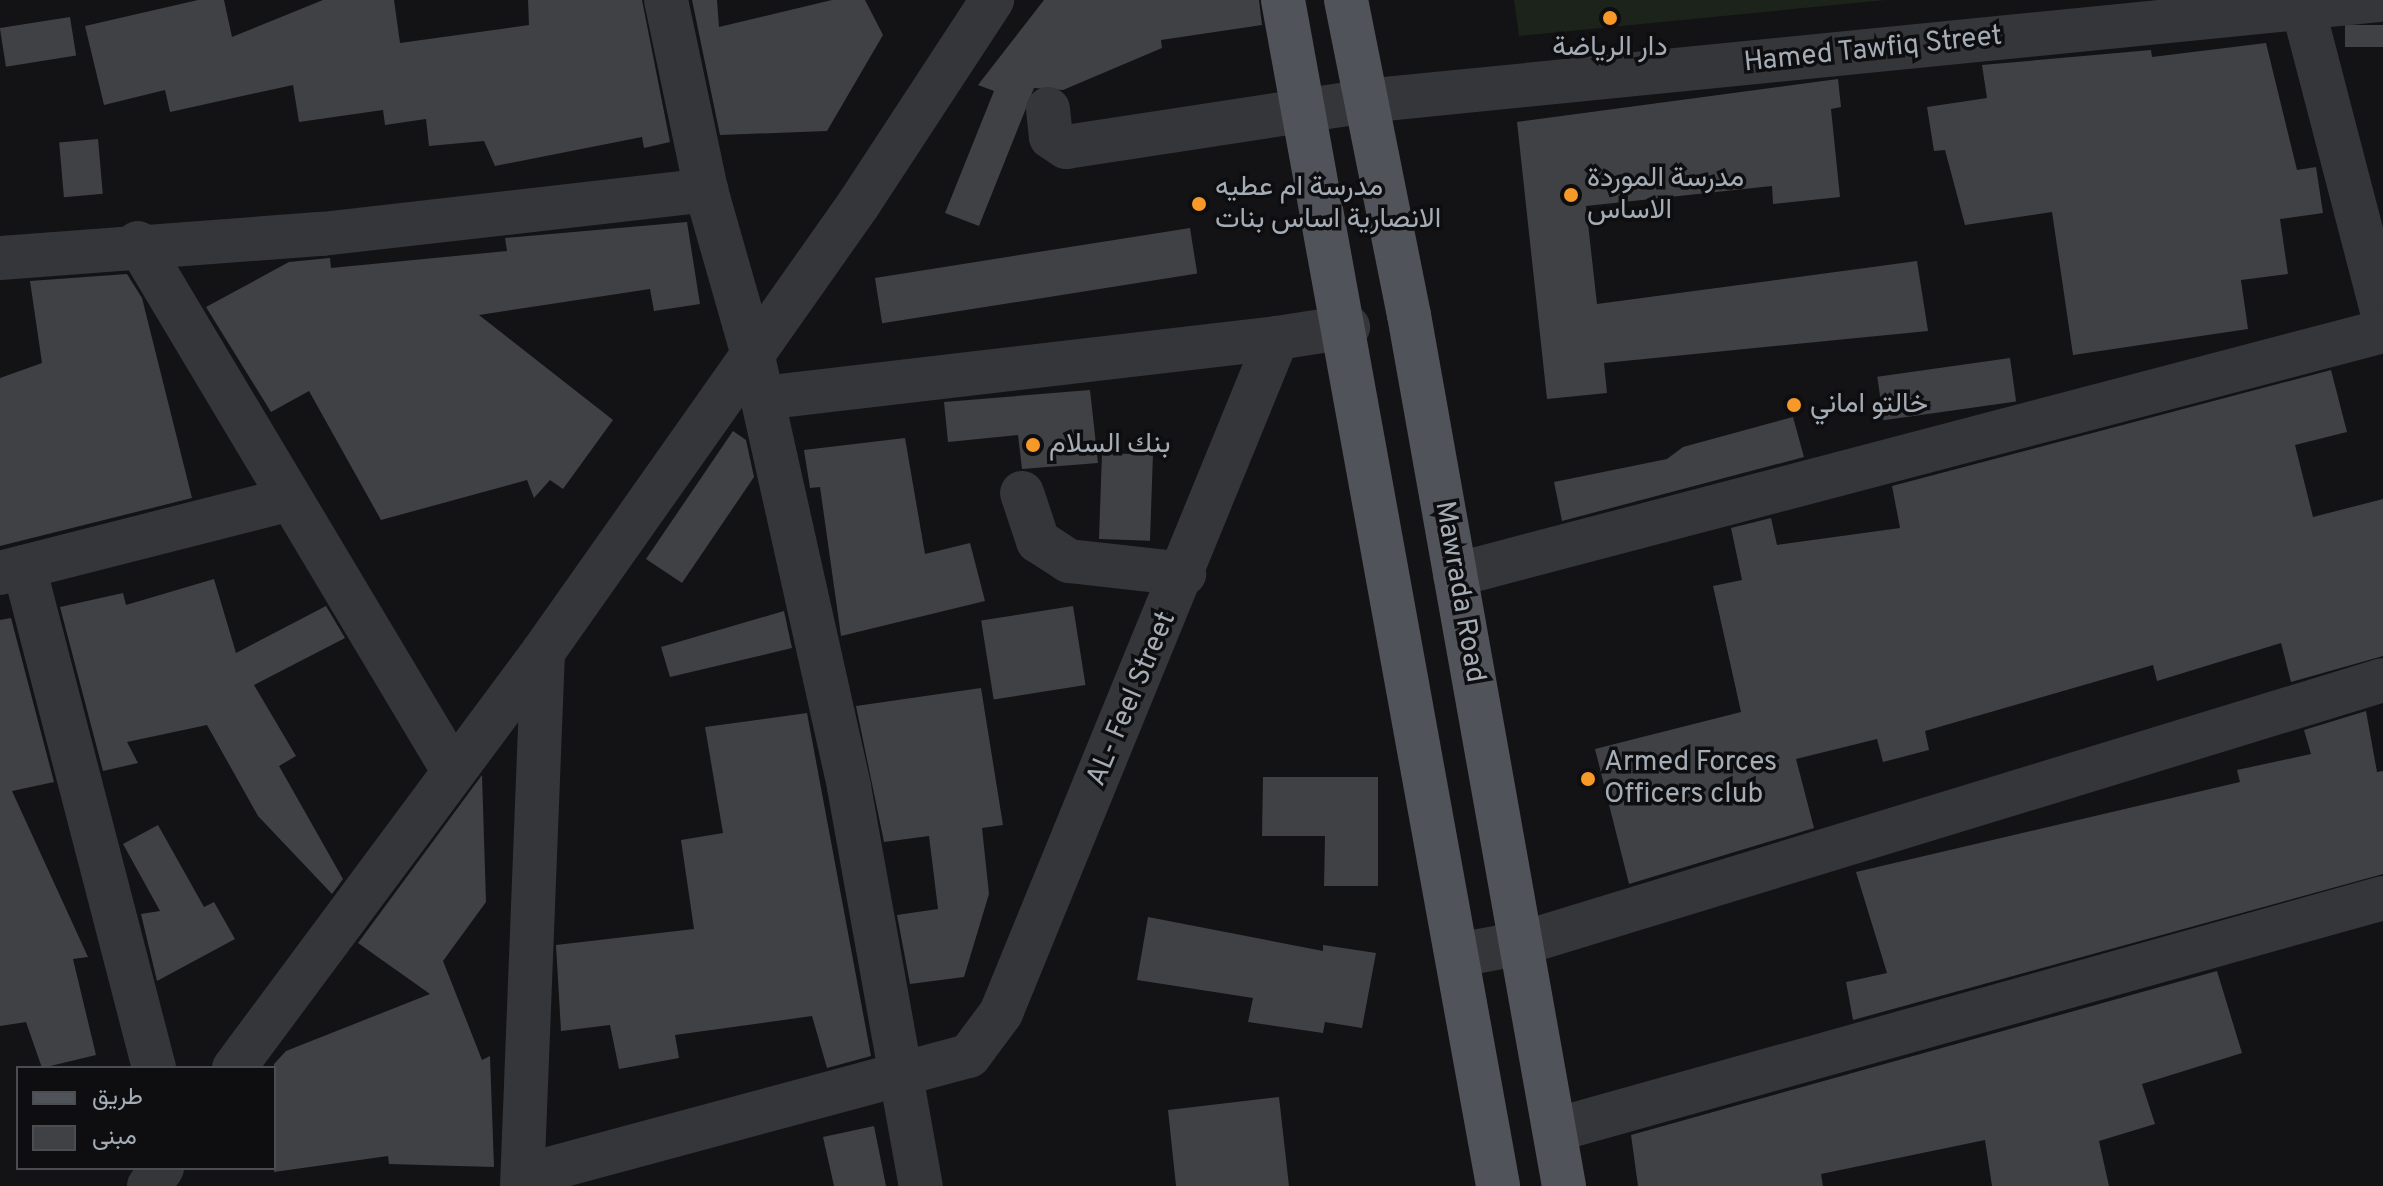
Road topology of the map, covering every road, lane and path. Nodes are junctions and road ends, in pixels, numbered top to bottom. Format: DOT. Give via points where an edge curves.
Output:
graph roads {
  1 [pos="666,0"];
  2 [pos="992,0"];
  3 [pos="1283,0"];
  4 [pos="1346,0"];
  5 [pos="2381,0"];
  6 [pos="2301,4"];
  7 [pos="1365,101"];
  8 [pos="1048,109"];
  9 [pos="1304,109"];
  10 [pos="706,190"];
  11 [pos="138,243"];
  12 [pos="0,258"];
  13 [pos="2383,314"];
  14 [pos="1348,327"];
  15 [pos="2383,331"];
  16 [pos="1277,338"];
  17 [pos="752,352"];
  18 [pos="763,398"];
  19 [pos="1022,493"];
  20 [pos="287,500"];
  21 [pos="12,570"];
  22 [pos="1184,574"];
  23 [pos="1455,575"];
  24 [pos="543,652"];
  25 [pos="2383,680"];
  26 [pos="451,767"];
  27 [pos="2383,898"];
  28 [pos="1523,943"];
  29 [pos="1458,955"];
  30 [pos="153,1066"];
  31 [pos="235,1066"];
  32 [pos="905,1077"];
  33 [pos="1555,1130"];
  34 [pos="522,1181"];
  35 [pos="921,1186"];
  36 [pos="1498,1186"];
  37 [pos="1564,1186"];
  1 -- 10 [label="street"];
  2 -- 17 [label="street"];
  3 -- 9 [label="main road"];
  4 -- 7 [label="main road, Mawrada Road"];
  5 -- 6 [label="street, Hamed Tawfiq Street"];
  6 -- 7 [label="street, Hamed Tawfiq Street"];
  6 -- 13 [label="street"];
  7 -- 9 [label="street, Hamed Tawfiq Street"];
  7 -- 23 [label="main road, Mawrada Road"];
  8 -- 9 [label="street, Hamed Tawfiq Street" via="1051,137 1066,147"];
  9 -- 14 [label="main road"];
  10 -- 11 [label="street" via="322,234"];
  10 -- 17 [label="street"];
  11 -- 12 [label="street"];
  11 -- 20 [label="street"];
  14 -- 16 [label="street"];
  14 -- 29 [label="main road"];
  15 -- 23 [label="street"];
  16 -- 18 [label="street"];
  16 -- 22 [label="street, AL- Feel Street"];
  17 -- 18 [label="street"];
  17 -- 24 [label="street"];
  18 -- 32 [label="street"];
  19 -- 22 [label="street" via="1038,541 1069,561"];
  20 -- 21 [label="street"];
  20 -- 26 [label="street"];
  21 -- 30 [label="street"];
  22 -- 32 [label="street, AL- Feel Street" via="1001,1013 969,1056"];
  23 -- 28 [label="main road, Mawrada Road"];
  24 -- 26 [label="street"];
  24 -- 34 [label="street"];
  25 -- 28 [label="street"];
  26 -- 31 [label="street"];
  27 -- 33 [label="street"];
  28 -- 29 [label="street"];
  28 -- 33 [label="main road, Mawrada Road"];
  29 -- 36 [label="main road"];
  32 -- 34 [label="street, AL- Feel Street"];
  32 -- 35 [label="street"];
  33 -- 37 [label="main road, Mawrada Road"];
}
